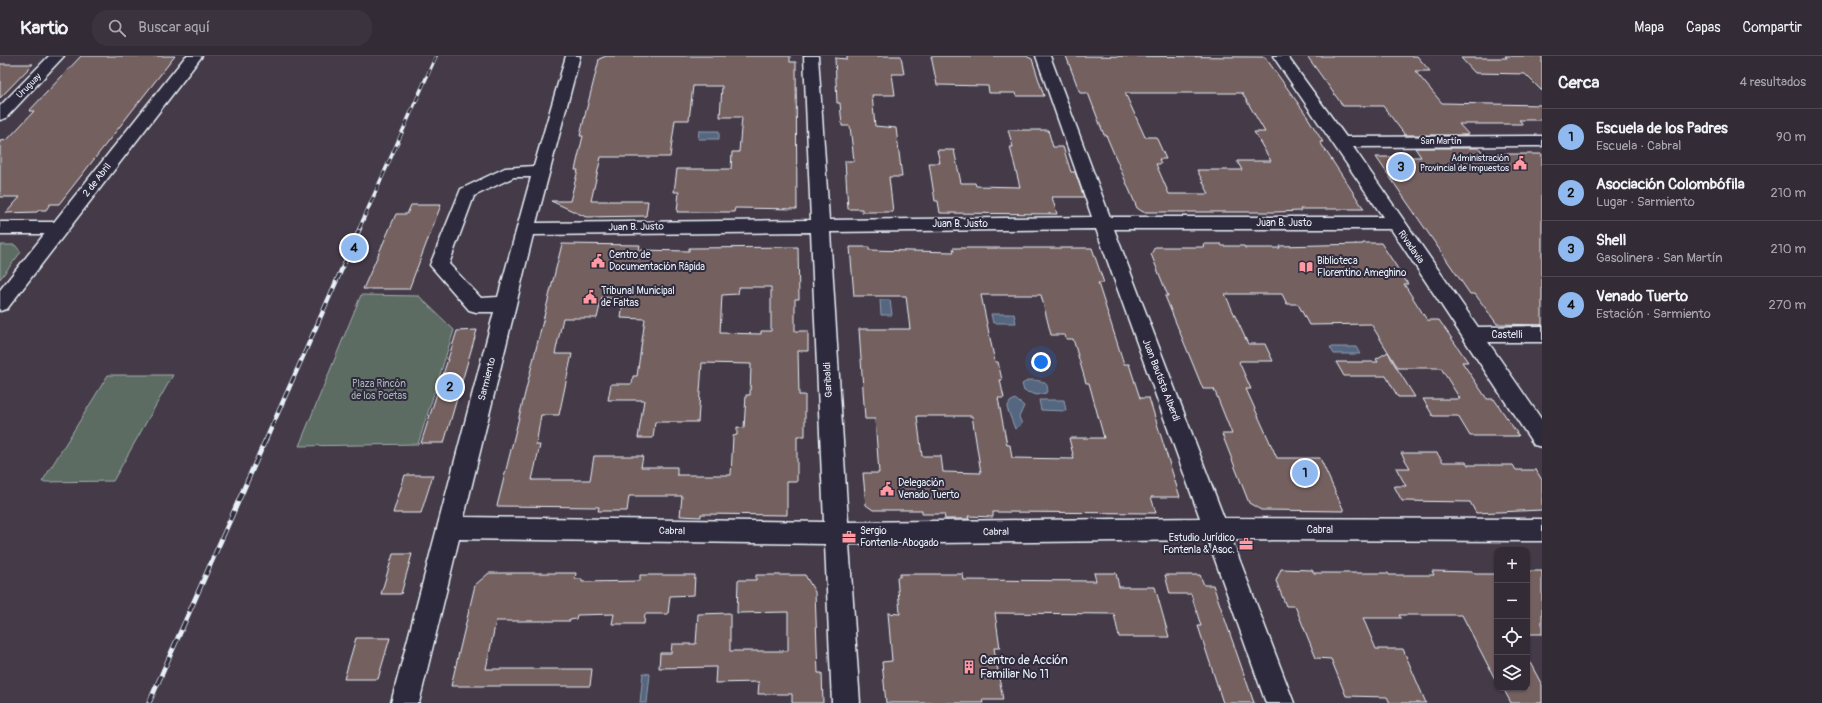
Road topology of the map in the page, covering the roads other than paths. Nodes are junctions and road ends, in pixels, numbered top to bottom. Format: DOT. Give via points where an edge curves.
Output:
graph roads {
  1 [pos="57,56"];
  2 [pos="194,56"];
  3 [pos="572,56"];
  4 [pos="812,56"];
  5 [pos="1043,56"];
  6 [pos="1280,56"];
  7 [pos="0,115"];
  8 [pos="1542,141"];
  9 [pos="1341,142"];
  10 [pos="541,171"];
  11 [pos="1103,223"];
  12 [pos="1395,223"];
  13 [pos="820,225"];
  14 [pos="0,228"];
  15 [pos="59,228"];
  16 [pos="525,229"];
  17 [pos="0,304"];
  18 [pos="506,304"];
  19 [pos="1542,334"];
  20 [pos="1471,335"];
  21 [pos="1542,438"];
  22 [pos="450,528"];
  23 [pos="1217,529"];
  24 [pos="1542,530"];
  25 [pos="836,533"];
  26 [pos="405,703"];
  27 [pos="846,703"];
  28 [pos="1280,703"];
  1 -- 7 [label="street, Uruguay"];
  2 -- 15 [label="main road, 2 de Abril"];
  3 -- 10 [label="street, Sarmiento"];
  4 -- 13 [label="street, Garibaldi"];
  5 -- 11 [label="street, Juan Bautista Alberdi"];
  6 -- 9 [label="street, Rivadavia"];
  8 -- 9 [label="street, San Martín"];
  9 -- 12 [label="street, Rivadavia"];
  10 -- 16 [label="street, Sarmiento"];
  10 -- 18 [label="street" via="511,172 467,193 439,265 476,305"];
  11 -- 12 [label="street, Juan B. Justo"];
  11 -- 13 [label="street, Juan B. Justo"];
  11 -- 23 [label="street, Juan Bautista Alberdi"];
  12 -- 20 [label="street, Rivadavia"];
  13 -- 16 [label="street, Juan B. Justo"];
  13 -- 25 [label="street, Garibaldi"];
  14 -- 15 [label="street"];
  15 -- 17 [label="main road, 2 de Abril"];
  16 -- 18 [label="street, Sarmiento"];
  18 -- 22 [label="street, Sarmiento"];
  19 -- 20 [label="street, Castelli"];
  20 -- 21 [label="street, Rivadavia"];
  22 -- 25 [label="street, Cabral"];
  22 -- 26 [label="street, Sarmiento"];
  23 -- 24 [label="street, Cabral"];
  23 -- 25 [label="street, Cabral"];
  23 -- 28 [label="street, Juan Bautista Alberdi"];
  25 -- 27 [label="street, Garibaldi"];
}
